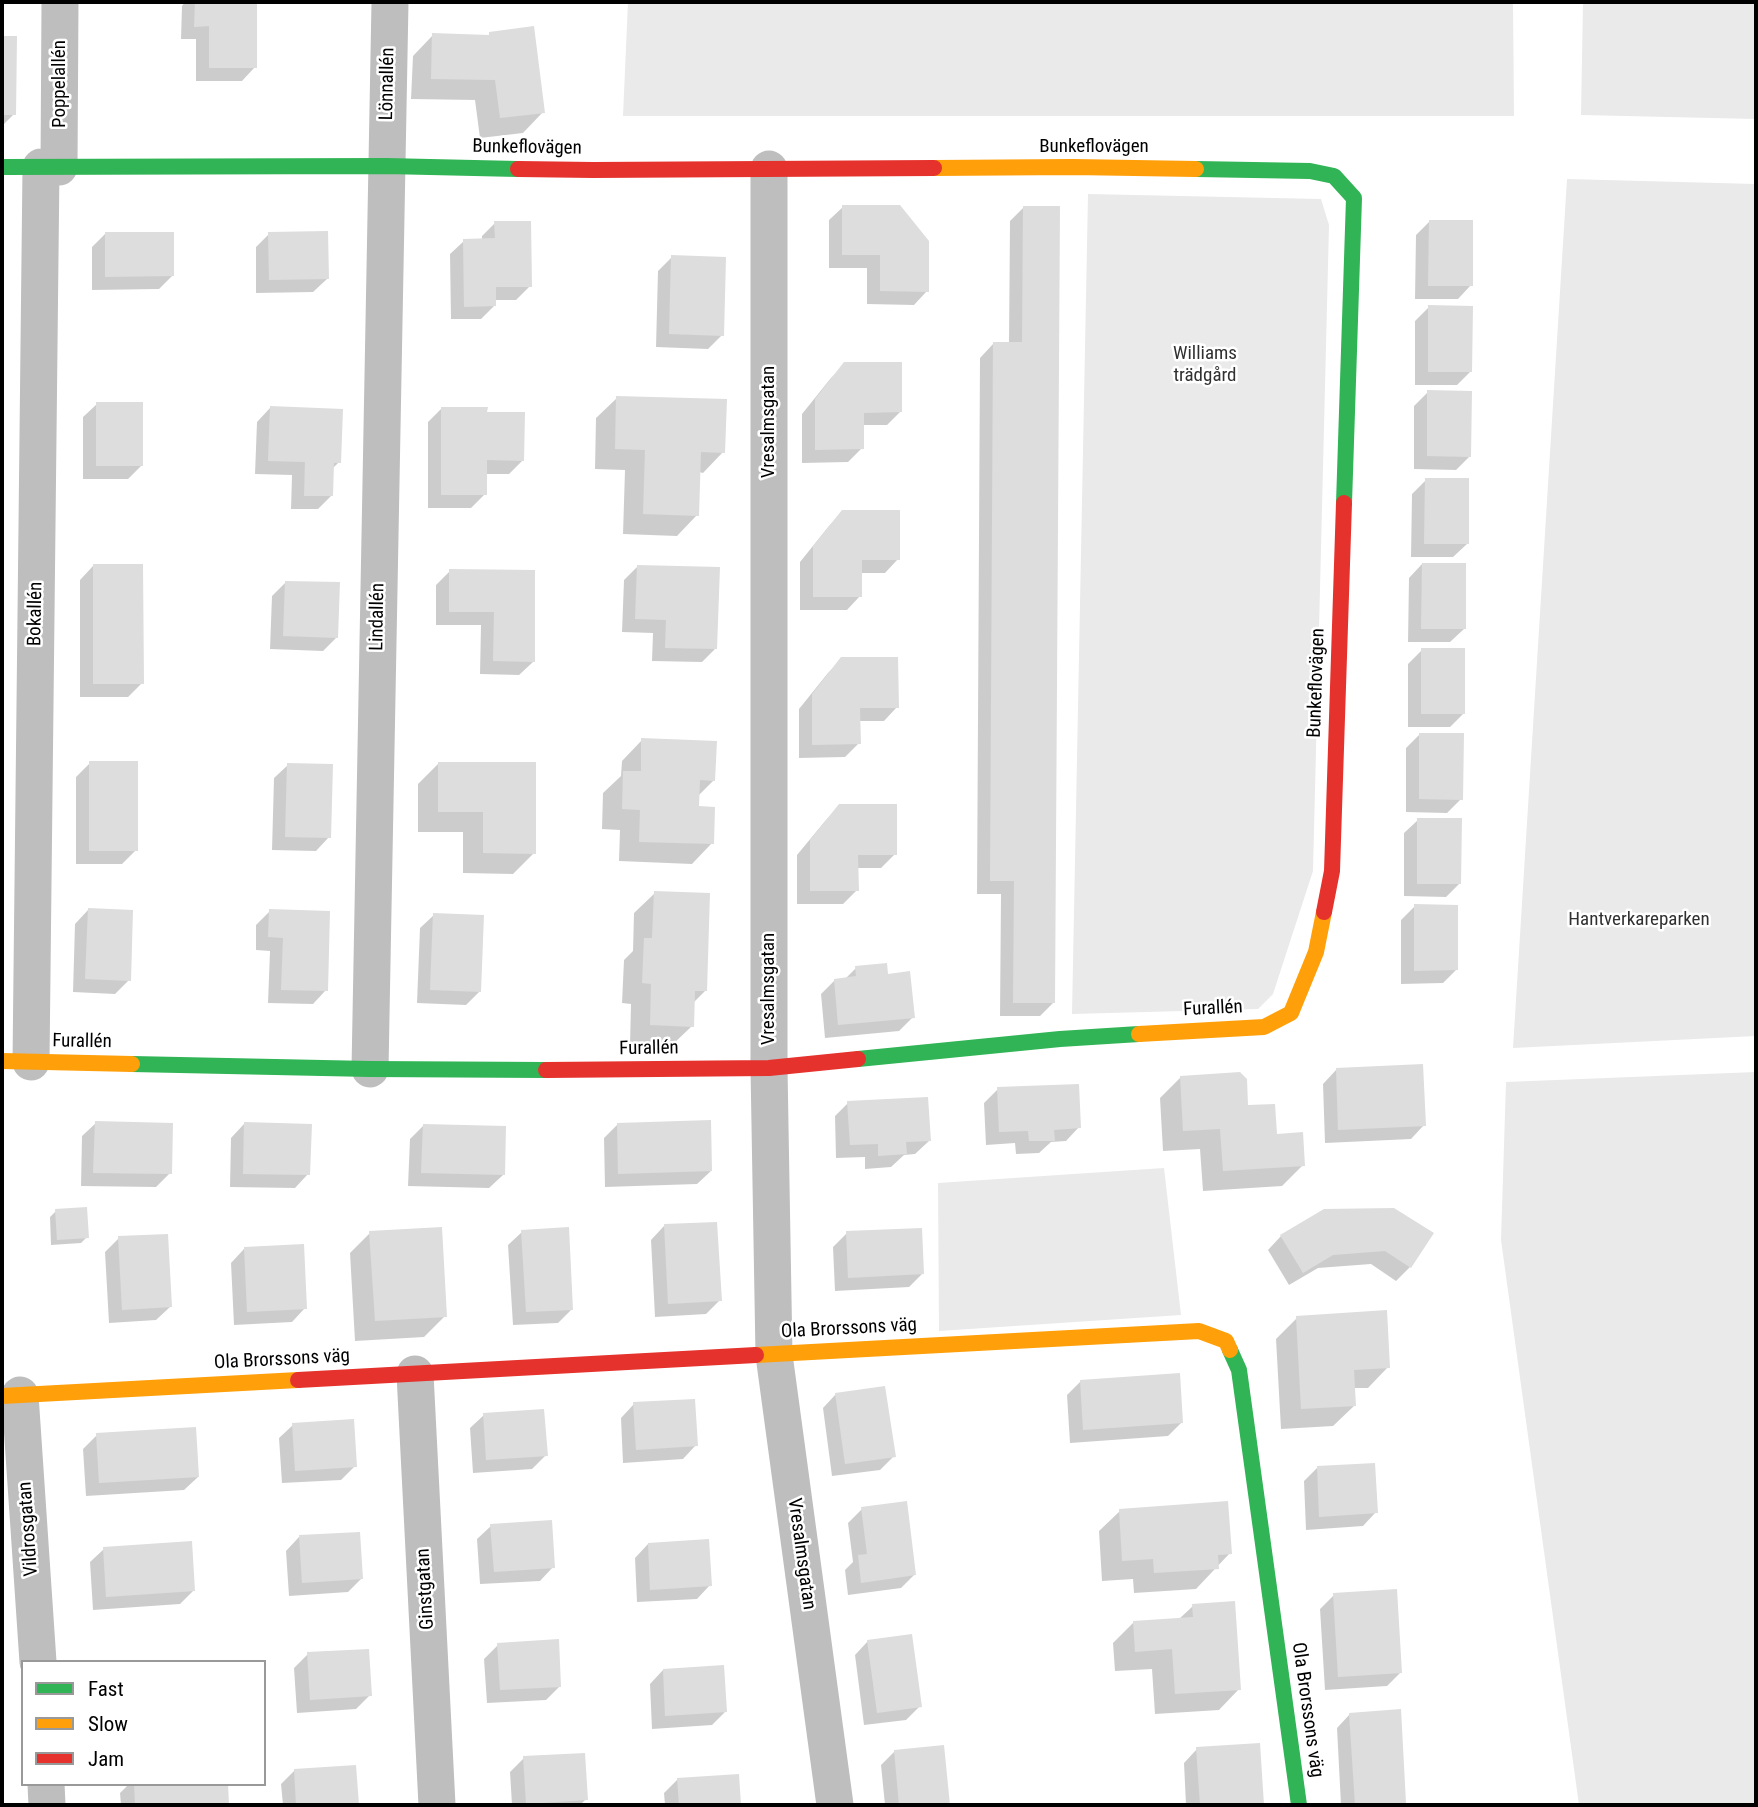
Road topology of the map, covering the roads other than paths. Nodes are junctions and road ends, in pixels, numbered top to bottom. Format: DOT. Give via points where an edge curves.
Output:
graph roads {
  1 [pos="60,2"];
  2 [pos="390,2"];
  3 [pos="386,166"];
  4 [pos="2,167"];
  5 [pos="50,167"];
  6 [pos="769,169"];
  7 [pos="1291,1013"];
  8 [pos="16,1062"];
  9 [pos="769,1068"];
  10 [pos="370,1069"];
  11 [pos="774,1354"];
  12 [pos="415,1374"];
  13 [pos="11,1396"];
  14 [pos="38,1660"];
  15 [pos="46,1786"];
  16 [pos="47,1805"];
  17 [pos="437,1805"];
  18 [pos="835,1805"];
  19 [pos="1299,1805"];
  1 -- 5 [label="street, Poppelallén"];
  2 -- 3 [label="street, Lönnallén"];
  3 -- 5 [label="street, Bunkeflovägen"];
  3 -- 6 [label="street, Bunkeflovägen"];
  3 -- 10 [label="street, Lindallén"];
  4 -- 5 [label="street, Bunkeflovägen"];
  5 -- 8 [label="street, Bokallén"];
  6 -- 7 [label="street, Bunkeflovägen" via="1310,171 1334,176 1354,198 1332,871 1316,952"];
  6 -- 9 [label="street, Vresalmsgatan"];
  7 -- 9 [label="street, Furallén" via="1264,1027 1060,1038"];
  8 -- 10 [label="street, Furallén"];
  9 -- 10 [label="street, Furallén"];
  9 -- 11 [label="street, Vresalmsgatan"];
  11 -- 12 [label="street, Ola Brorssons väg"];
  11 -- 18 [label="street, Vresalmsgatan"];
  11 -- 19 [label="street, Ola Brorssons väg" via="1199,1331 1226,1341 1239,1370"];
  12 -- 13 [label="street, Ola Brorssons väg"];
  12 -- 17 [label="street, Ginstgatan"];
  13 -- 14 [label="street, Vildrosgatan"];
  15 -- 16 [label="street"];
}
